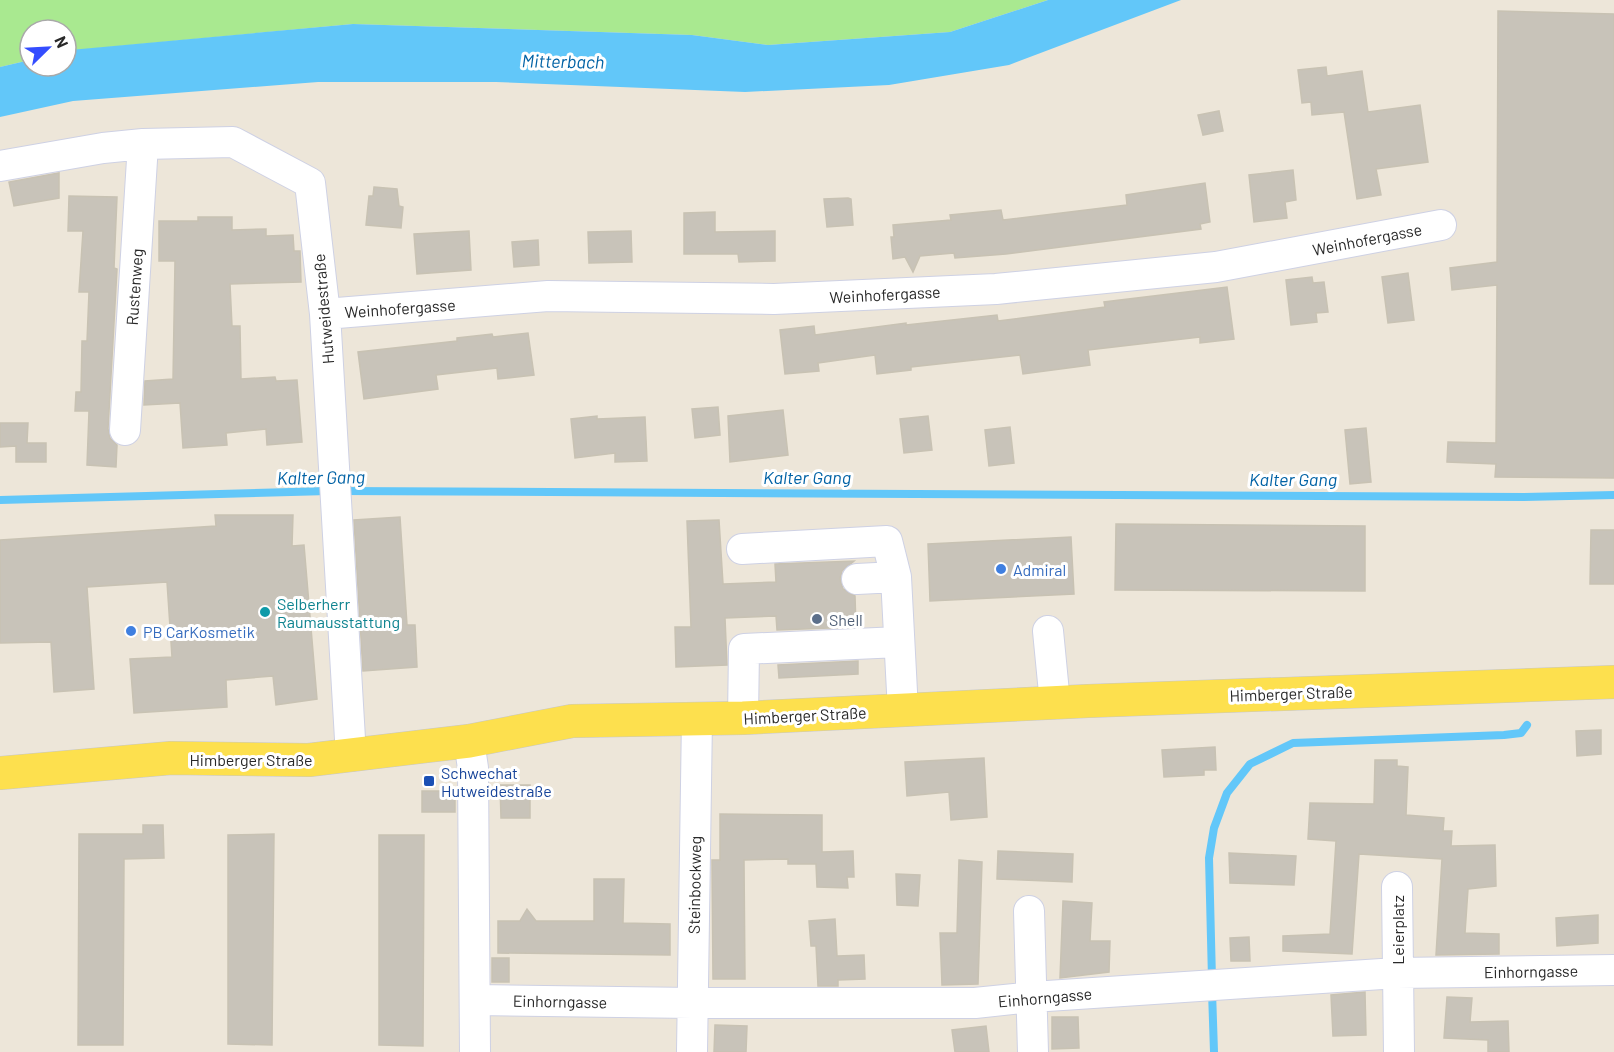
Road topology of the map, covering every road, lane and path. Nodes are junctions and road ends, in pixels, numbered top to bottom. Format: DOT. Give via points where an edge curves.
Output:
graph roads {
  1 [pos="143,144"];
  2 [pos="0,166"];
  3 [pos="1441,225"];
  4 [pos="325,314"];
  5 [pos="125,430"];
  6 [pos="742,549"];
  7 [pos="896,577"];
  8 [pos="857,579"];
  9 [pos="1048,631"];
  10 [pos="899,642"];
  11 [pos="1614,682"];
  12 [pos="1055,703"];
  13 [pos="903,711"];
  14 [pos="697,718"];
  15 [pos="743,718"];
  16 [pos="469,741"];
  17 [pos="351,756"];
  18 [pos="0,773"];
  19 [pos="1397,887"];
  20 [pos="1029,911"];
  21 [pos="1614,970"];
  22 [pos="1397,973"];
  23 [pos="1032,997"];
  24 [pos="476,1000"];
  25 [pos="692,1003"];
  26 [pos="475,1052"];
  27 [pos="692,1052"];
  28 [pos="1033,1052"];
  29 [pos="1399,1052"];
  1 -- 2 [label="street, Hutweidestraße"];
  1 -- 4 [label="street, Hutweidestraße" via="233,142 310,183"];
  1 -- 5 [label="street, Rustenweg"];
  3 -- 4 [label="street, Weinhofergasse" via="1216,267 996,289 774,299 548,296"];
  4 -- 17 [label="street, Hutweidestraße"];
  6 -- 7 [label="street" via="887,541"];
  7 -- 8 [label="street"];
  7 -- 10 [label="street"];
  9 -- 12 [label="street"];
  10 -- 13 [label="street"];
  10 -- 15 [label="street" via="744,649"];
  11 -- 12 [label="main road, Himberger Straße"];
  12 -- 13 [label="main road, Himberger Straße"];
  13 -- 15 [label="main road, Himberger Straße"];
  14 -- 15 [label="main road, Himberger Straße"];
  14 -- 16 [label="main road, Himberger Straße" via="572,721"];
  14 -- 25 [label="street, Steinbockweg"];
  16 -- 17 [label="main road, Himberger Straße"];
  16 -- 24 [label="street" via="473,768"];
  17 -- 18 [label="main road, Himberger Straße" via="287,762 171,758"];
  19 -- 22 [label="street, Leierplatz"];
  20 -- 23 [label="street"];
  21 -- 22 [label="street, Einhorngasse"];
  22 -- 23 [label="street, Einhorngasse"];
  22 -- 29 [label="street, Leierplatz"];
  23 -- 25 [label="street, Einhorngasse" via="975,1003"];
  23 -- 28 [label="street"];
  24 -- 25 [label="street, Einhorngasse"];
  24 -- 26 [label="street"];
  25 -- 27 [label="street, Steinbockweg"];
}
